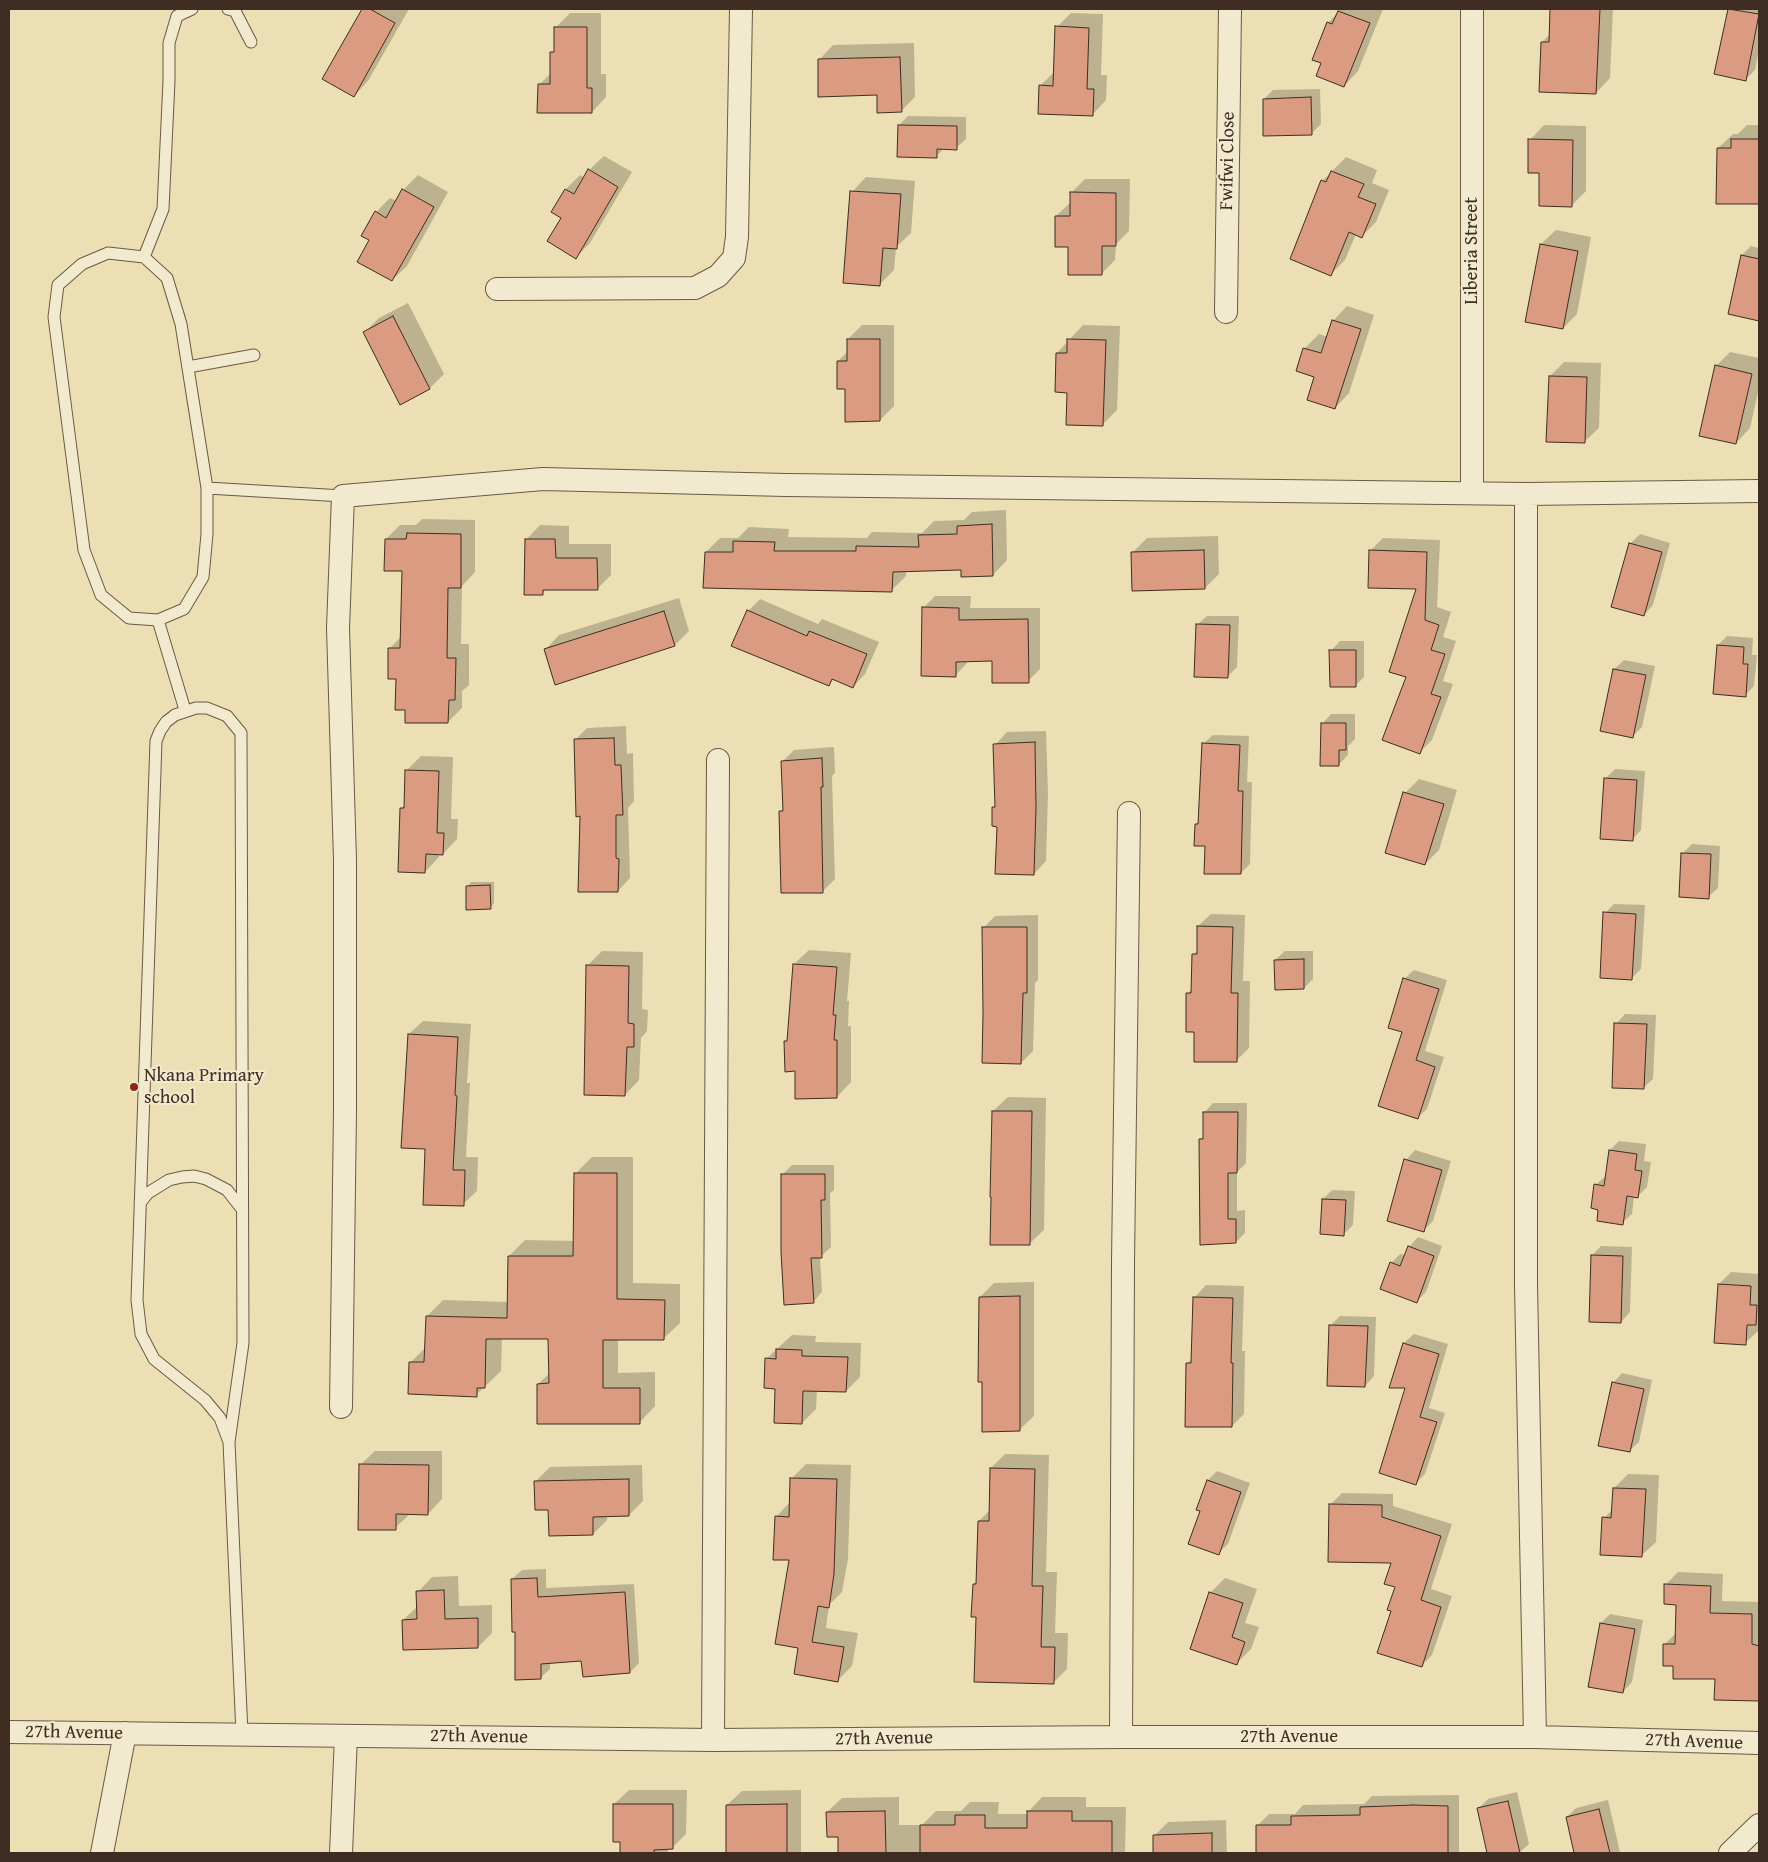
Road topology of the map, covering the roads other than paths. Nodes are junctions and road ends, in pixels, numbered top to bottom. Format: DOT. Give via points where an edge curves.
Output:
graph roads {
  1 [pos="192,9"];
  2 [pos="228,9"];
  3 [pos="741,9"];
  4 [pos="1230,9"];
  5 [pos="1472,9"];
  6 [pos="251,42"];
  7 [pos="144,258"];
  8 [pos="497,289"];
  9 [pos="1226,312"];
  10 [pos="254,356"];
  11 [pos="188,367"];
  12 [pos="207,488"];
  13 [pos="1759,491"];
  14 [pos="1472,493"];
  15 [pos="1526,494"];
  16 [pos="343,496"];
  17 [pos="158,620"];
  18 [pos="185,710"];
  19 [pos="718,760"];
  20 [pos="1129,813"];
  21 [pos="140,1203"];
  22 [pos="242,1209"];
  23 [pos="341,1407"];
  24 [pos="228,1442"];
  25 [pos="9,1732"];
  26 [pos="125,1733"];
  27 [pos="242,1734"];
  28 [pos="346,1736"];
  29 [pos="1121,1736"];
  30 [pos="1535,1737"];
  31 [pos="713,1740"];
  32 [pos="1759,1743"];
  33 [pos="1759,1826"];
  34 [pos="102,1853"];
  35 [pos="342,1853"];
  36 [pos="1730,1853"];
  1 -- 7 [label="lane" via="177,16 169,43 163,209"];
  2 -- 6 [label="lane" via="235,11"];
  3 -- 8 [label="street" via="734,258 718,276 695,288"];
  4 -- 9 [label="street, Fwifwi Close"];
  5 -- 14 [label="street, Liberia Street"];
  7 -- 11 [label="lane" via="167,278 181,324"];
  7 -- 17 [label="lane" via="108,253 82,264 58,285 54,316 84,550 101,595 129,618"];
  10 -- 11 [label="lane"];
  11 -- 12 [label="lane"];
  12 -- 16 [label="lane"];
  12 -- 17 [label="lane" via="203,577 184,609"];
  13 -- 15 [label="street"];
  14 -- 15 [label="street"];
  14 -- 16 [label="street" via="543,479"];
  15 -- 30 [label="street" via="1526,1285"];
  16 -- 23 [label="street" via="338,628 345,860"];
  17 -- 18 [label="lane"];
  18 -- 21 [label="lane" via="166,722 156,742"];
  18 -- 22 [label="lane" via="217,711 227,716 241,733"];
  19 -- 31 [label="street"];
  20 -- 29 [label="street"];
  21 -- 22 [label="lane" via="148,1193 169,1180 194,1176 227,1190"];
  21 -- 24 [label="lane" via="137,1300 141,1334 154,1359 205,1400 220,1418"];
  22 -- 24 [label="lane" via="242,1343"];
  24 -- 27 [label="lane"];
  25 -- 26 [label="street, 27th Avenue"];
  26 -- 27 [label="street, 27th Avenue"];
  26 -- 34 [label="street"];
  27 -- 28 [label="street, 27th Avenue"];
  28 -- 31 [label="street, 27th Avenue"];
  28 -- 35 [label="street"];
  29 -- 30 [label="street, 27th Avenue"];
  29 -- 31 [label="street, 27th Avenue"];
  30 -- 32 [label="street, 27th Avenue"];
  33 -- 36 [label="street"];
}
